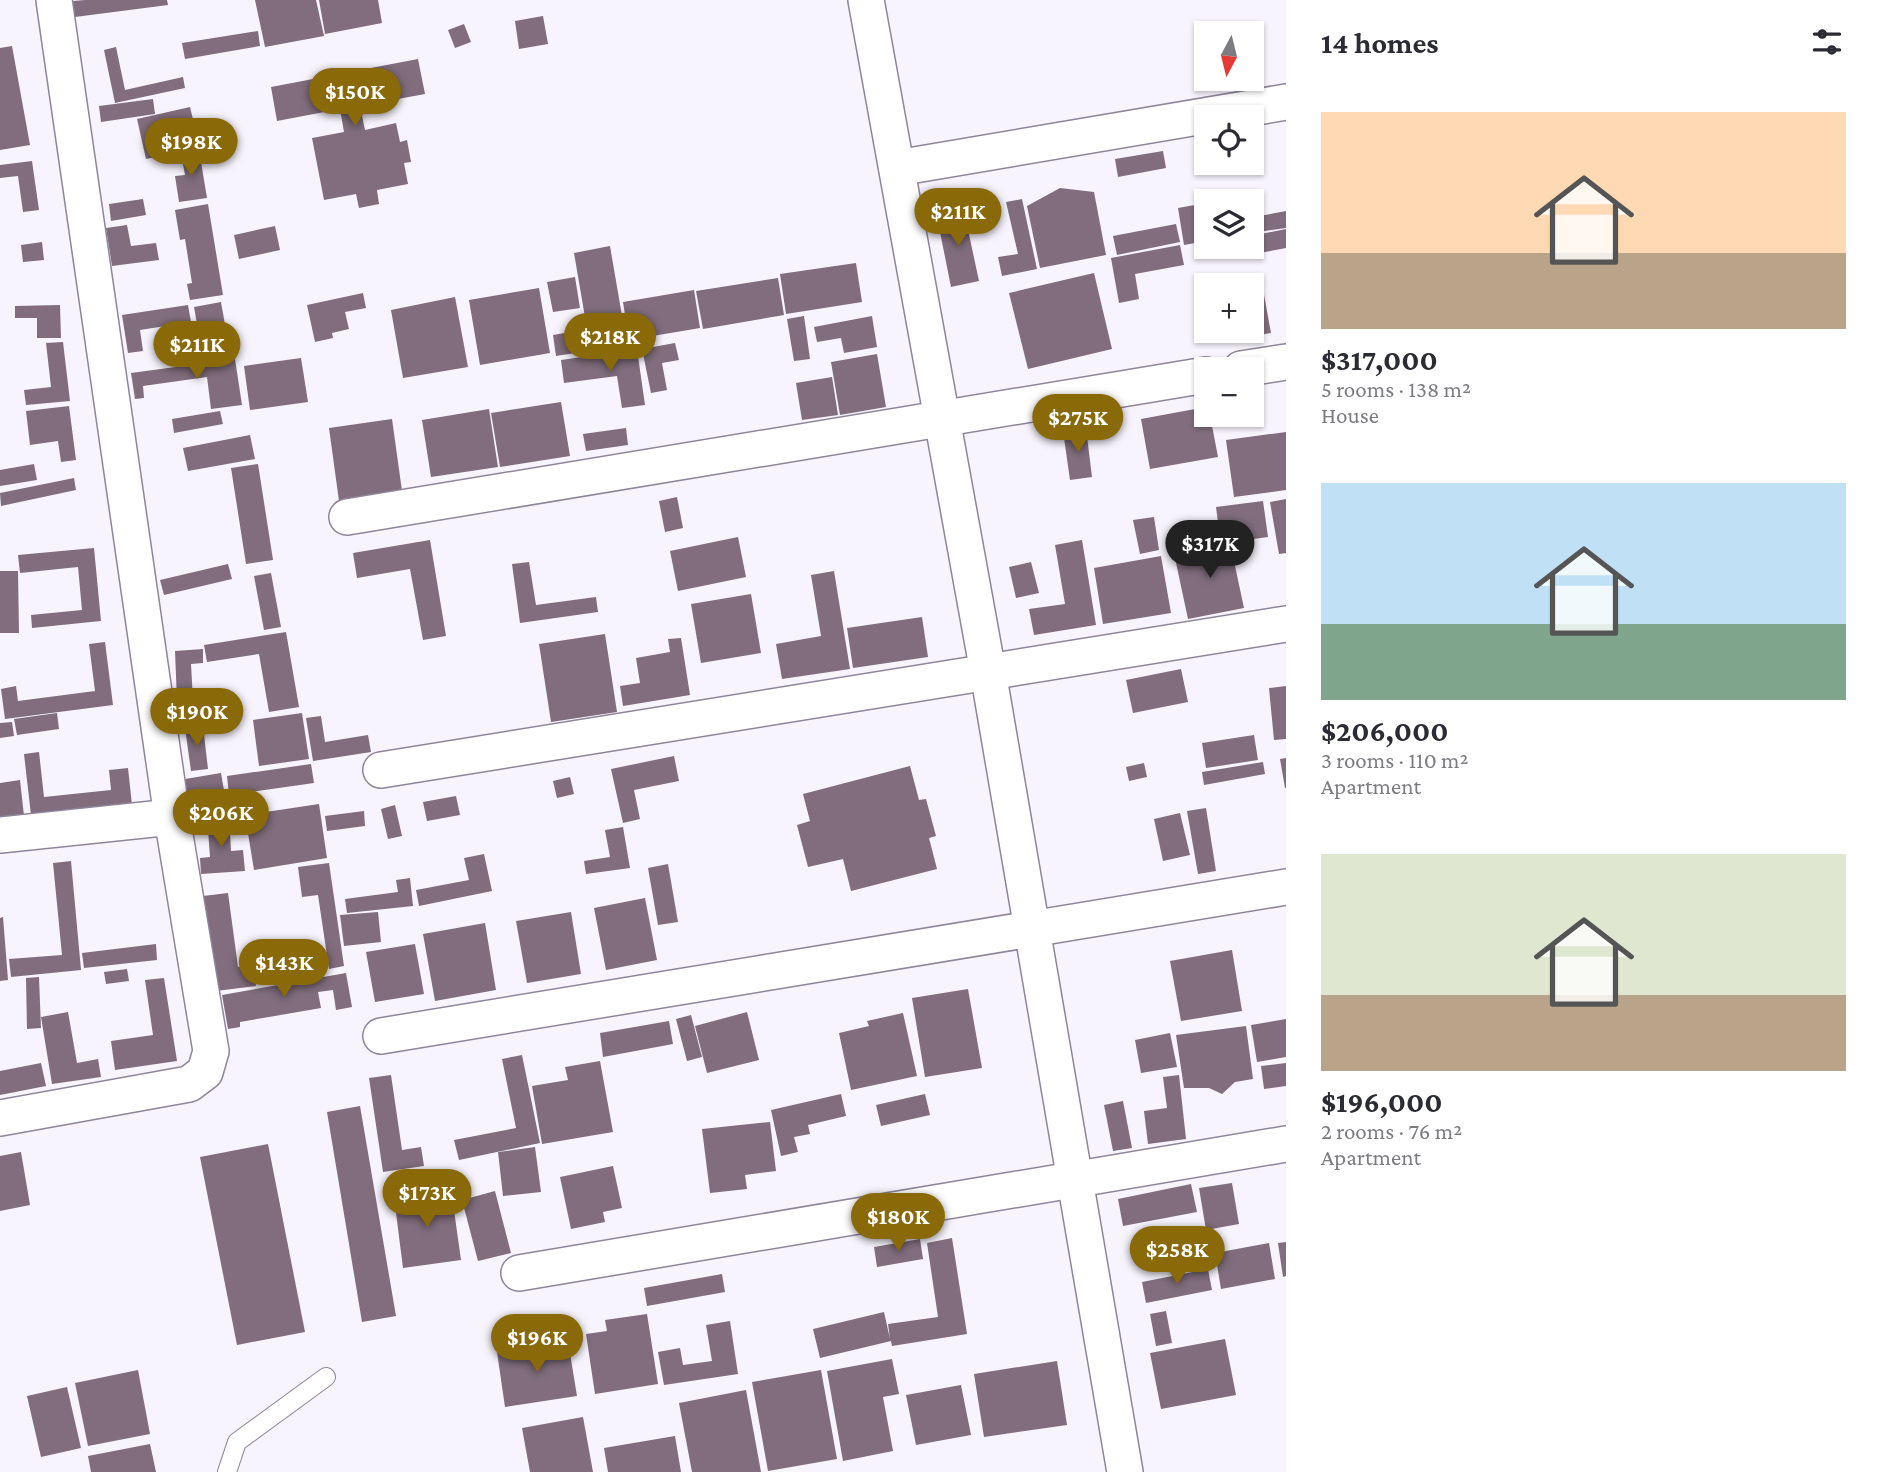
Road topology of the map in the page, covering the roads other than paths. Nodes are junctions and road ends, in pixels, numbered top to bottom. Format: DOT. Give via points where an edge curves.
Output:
graph roads {
  1 [pos="54,0"];
  2 [pos="866,0"];
  3 [pos="1286,102"];
  4 [pos="897,168"];
  5 [pos="1286,362"];
  6 [pos="1264,365"];
  7 [pos="1194,377"];
  8 [pos="942,418"];
  9 [pos="347,517"];
  10 [pos="1286,624"];
  11 [pos="988,672"];
  12 [pos="381,770"];
  13 [pos="172,817"];
  14 [pos="0,835"];
  15 [pos="1286,887"];
  16 [pos="1032,929"];
  17 [pos="381,1036"];
  18 [pos="0,1118"];
  19 [pos="1286,1144"];
  20 [pos="1075,1180"];
  21 [pos="519,1273"];
  22 [pos="326,1377"];
  23 [pos="227,1472"];
  24 [pos="1125,1472"];
  1 -- 13 [label="street"];
  2 -- 4 [label="street"];
  3 -- 4 [label="street"];
  4 -- 8 [label="street"];
  5 -- 6 [label="street"];
  7 -- 8 [label="street"];
  8 -- 9 [label="street"];
  8 -- 11 [label="street"];
  10 -- 11 [label="street"];
  11 -- 12 [label="street"];
  11 -- 16 [label="street"];
  13 -- 14 [label="street"];
  13 -- 18 [label="street" via="211,1051 205,1072 189,1084"];
  15 -- 16 [label="street"];
  16 -- 17 [label="street"];
  16 -- 20 [label="street"];
  19 -- 20 [label="street"];
  20 -- 21 [label="street"];
  20 -- 24 [label="street"];
  22 -- 23 [label="lane" via="237,1442"];
}
